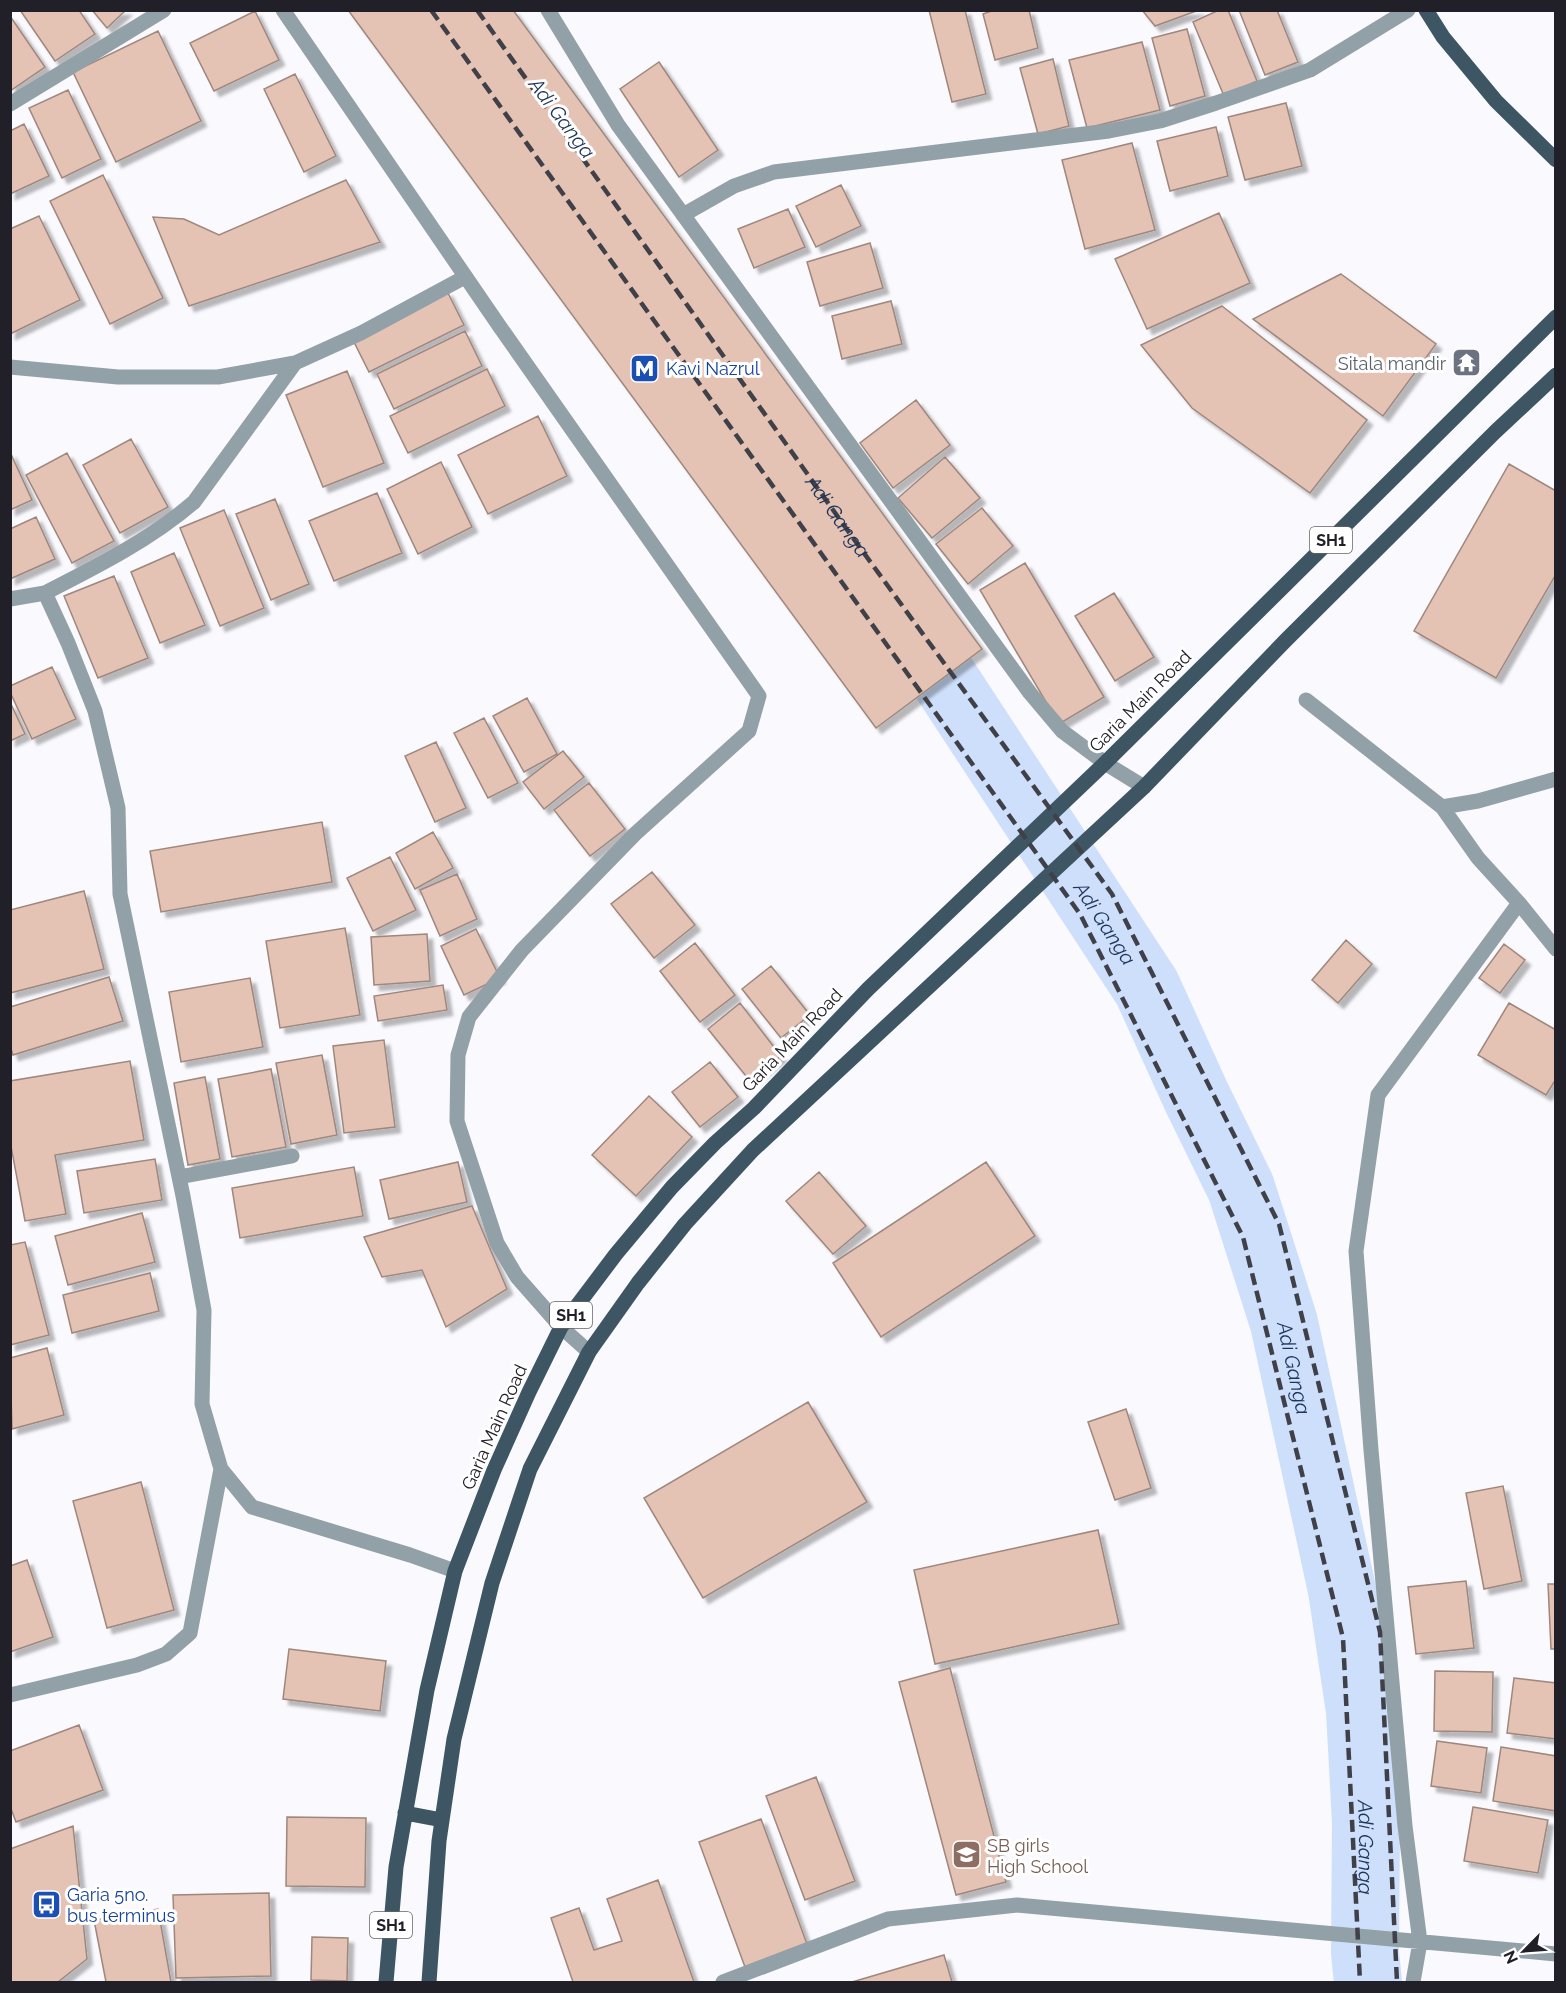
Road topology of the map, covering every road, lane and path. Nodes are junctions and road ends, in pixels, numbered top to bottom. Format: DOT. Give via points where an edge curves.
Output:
graph roads {
  1 [pos="164,10"];
  2 [pos="283,10"];
  3 [pos="548,10"];
  4 [pos="1408,10"];
  5 [pos="1426,10"];
  6 [pos="10,104"];
  7 [pos="1556,160"];
  8 [pos="683,215"];
  9 [pos="465,276"];
  10 [pos="1556,317"];
  11 [pos="295,363"];
  12 [pos="10,368"];
  13 [pos="1556,375"];
  14 [pos="45,594"];
  15 [pos="10,599"];
  16 [pos="1306,700"];
  17 [pos="1105,763"];
  18 [pos="1556,779"];
  19 [pos="1144,787"];
  20 [pos="1442,807"];
  21 [pos="1518,903"];
  22 [pos="1556,949"];
  23 [pos="292,1156"];
  24 [pos="179,1177"];
  25 [pos="561,1327"];
  26 [pos="589,1352"];
  27 [pos="221,1469"];
  28 [pos="455,1570"];
  29 [pos="10,1695"];
  30 [pos="405,1813"];
  31 [pos="442,1820"];
  32 [pos="1420,1942"];
  33 [pos="1556,1954"];
  34 [pos="386,1983"];
  35 [pos="429,1983"];
  36 [pos="723,1983"];
  37 [pos="1413,1983"];
  1 -- 6 [label="street"];
  2 -- 9 [label="street"];
  3 -- 8 [label="street" via="618,125"];
  4 -- 8 [label="street" via="1310,70 1160,120 1110,131 774,171 734,186"];
  5 -- 7 [label="main road" via="1496,101"];
  8 -- 17 [label="street" via="1030,693 1062,730"];
  9 -- 11 [label="street" via="361,333"];
  9 -- 25 [label="street" via="759,696 749,731 635,834 522,950 470,1017 458,1054 457,1121 497,1243 517,1277"];
  10 -- 17 [label="main road, Garia Main Road / SH1"];
  11 -- 12 [label="street" via="218,377 118,377"];
  11 -- 14 [label="street" via="194,501 175,518"];
  13 -- 19 [label="main road, SH1" via="1286,640"];
  14 -- 15 [label="street"];
  14 -- 24 [label="street" via="95,711 118,808 120,894"];
  16 -- 20 [label="street"];
  17 -- 19 [label="street"];
  17 -- 25 [label="main road, Garia Main Road / SH1" via="868,989 672,1187"];
  18 -- 20 [label="street"];
  19 -- 26 [label="main road, SH1" via="753,1150 685,1224"];
  20 -- 21 [label="street" via="1478,858"];
  21 -- 22 [label="street"];
  21 -- 32 [label="street" via="1377,1095 1356,1251 1403,1803"];
  23 -- 24 [label="street"];
  24 -- 27 [label="street" via="204,1310 202,1404"];
  25 -- 26 [label="street"];
  25 -- 28 [label="main road, Garia Main Road / SH1" via="494,1470"];
  26 -- 31 [label="main road, SH1" via="530,1469 492,1583 454,1739"];
  27 -- 28 [label="street" via="252,1507"];
  27 -- 29 [label="street" via="190,1633 166,1653 137,1665"];
  28 -- 30 [label="main road, Garia Main Road / SH1" via="427,1690"];
  30 -- 31 [label="main road"];
  30 -- 34 [label="main road, Garia Main Road / SH1"];
  31 -- 35 [label="main road, SH1"];
  32 -- 33 [label="street"];
  32 -- 36 [label="street" via="1017,1905 888,1918"];
  32 -- 37 [label="street"];
}
